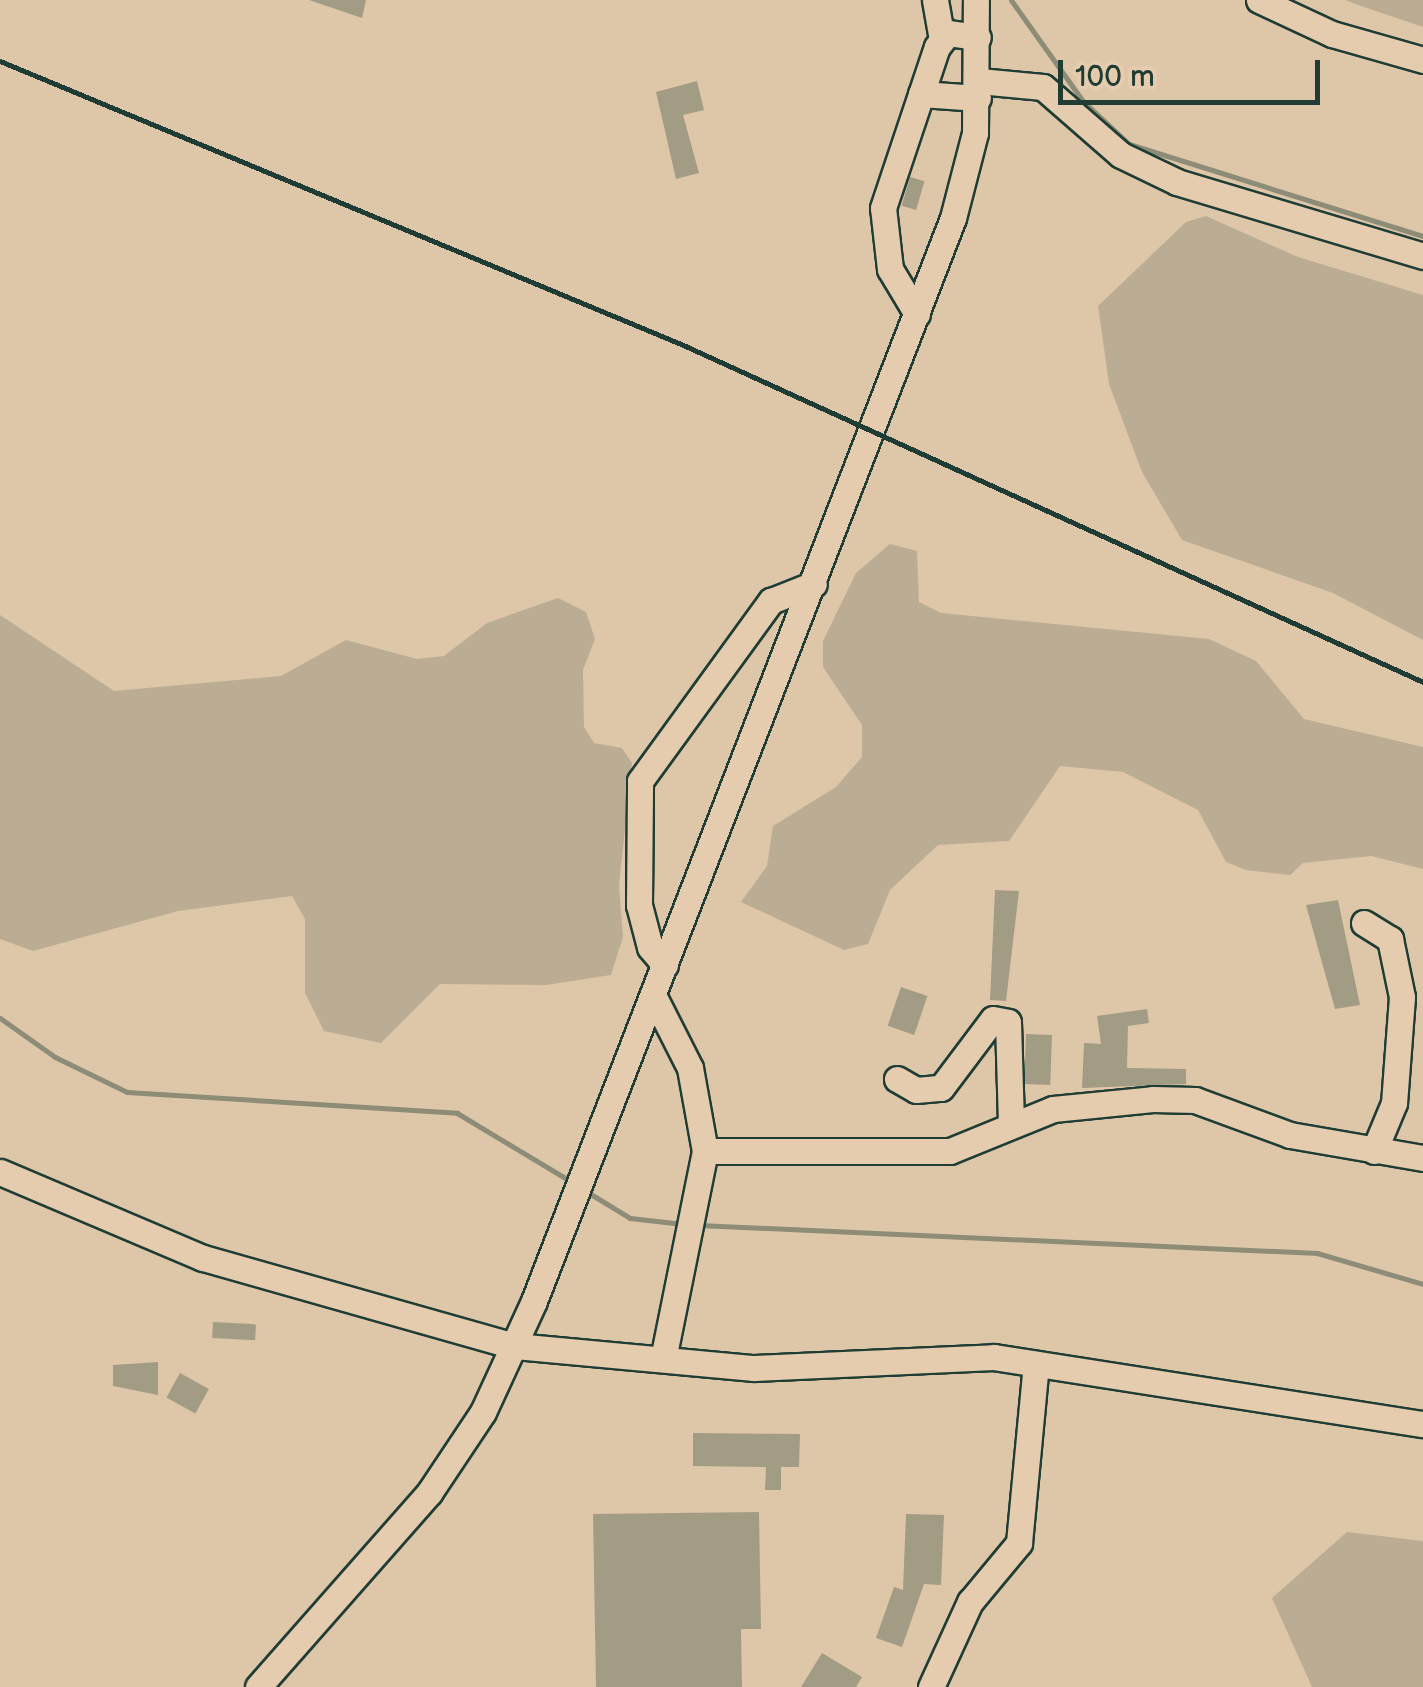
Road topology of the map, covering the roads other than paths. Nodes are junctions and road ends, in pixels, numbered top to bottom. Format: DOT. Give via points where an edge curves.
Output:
graph roads {
  1 [pos="935,0"];
  2 [pos="976,0"];
  3 [pos="1259,0"];
  4 [pos="978,37"];
  5 [pos="942,38"];
  6 [pos="1423,60"];
  7 [pos="978,90"];
  8 [pos="921,94"];
  9 [pos="1423,256"];
  10 [pos="917,314"];
  11 [pos="814,584"];
  12 [pos="1364,923"];
  13 [pos="664,966"];
  14 [pos="652,995"];
  15 [pos="897,1079"];
  16 [pos="1010,1125"];
  17 [pos="705,1150"];
  18 [pos="1374,1152"];
  19 [pos="1423,1158"];
  20 [pos="0,1172"];
  21 [pos="515,1346"];
  22 [pos="663,1359"];
  23 [pos="1036,1364"];
  24 [pos="1423,1424"];
  25 [pos="258,1687"];
  26 [pos="931,1687"];
  1 -- 5 [label="street"];
  2 -- 4 [label="street"];
  3 -- 6 [label="street" via="1332,34"];
  4 -- 5 [label="street"];
  4 -- 7 [label="street"];
  5 -- 8 [label="street"];
  7 -- 8 [label="street"];
  7 -- 9 [label="street" via="1044,88 1121,156 1178,182"];
  7 -- 10 [label="street" via="968,174"];
  8 -- 10 [label="street" via="883,208 890,269"];
  10 -- 11 [label="street"];
  11 -- 13 [label="street"];
  11 -- 13 [label="street" via="771,601 640,781 638,905 650,947"];
  12 -- 18 [label="street" via="1390,940 1402,997 1394,1103"];
  13 -- 14 [label="street"];
  14 -- 17 [label="street" via="690,1068"];
  14 -- 21 [label="street"];
  15 -- 16 [label="street" via="916,1090 941,1088 993,1019 1008,1022"];
  16 -- 17 [label="street" via="950,1152"];
  16 -- 18 [label="street" via="1087,1102 1194,1100 1290,1135"];
  17 -- 22 [label="street"];
  18 -- 19 [label="street"];
  20 -- 21 [label="street" via="203,1258"];
  21 -- 22 [label="street"];
  21 -- 25 [label="street" via="429,1493"];
  22 -- 23 [label="street" via="754,1368 994,1356"];
  23 -- 24 [label="street"];
  23 -- 26 [label="street" via="1019,1542 970,1602"];
}
